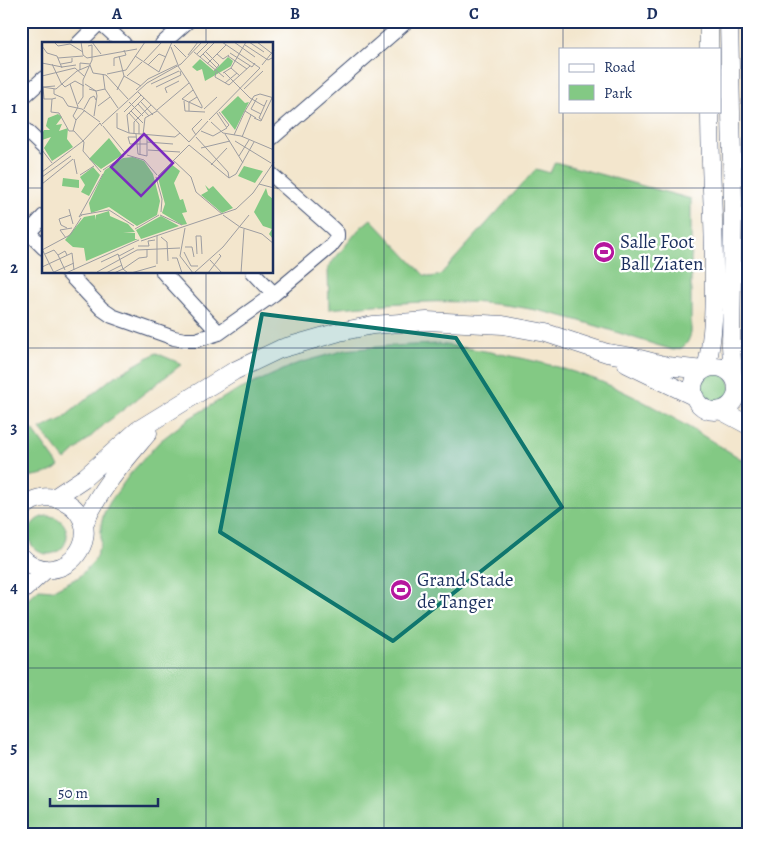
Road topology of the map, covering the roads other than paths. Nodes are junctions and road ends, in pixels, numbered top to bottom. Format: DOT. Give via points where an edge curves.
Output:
graph roads {
  1 [pos="188,21"];
  2 [pos="407,21"];
  3 [pos="709,21"];
  4 [pos="729,21"];
  5 [pos="99,22"];
  6 [pos="80,42"];
  7 [pos="122,42"];
  8 [pos="164,42"];
  9 [pos="709,48"];
  10 [pos="42,80"];
  11 [pos="21,99"];
  12 [pos="710,112"];
  13 [pos="21,126"];
  14 [pos="274,136"];
  15 [pos="42,146"];
  16 [pos="274,177"];
  17 [pos="42,218"];
  18 [pos="24,233"];
  19 [pos="42,246"];
  20 [pos="69,274"];
  21 [pos="165,274"];
  22 [pos="255,274"];
  23 [pos="274,294"];
  24 [pos="219,333"];
  25 [pos="606,353"];
  26 [pos="704,370"];
  27 [pos="739,389"];
  28 [pos="695,397"];
  29 [pos="720,410"];
  30 [pos="160,417"];
  31 [pos="748,425"];
  32 [pos="54,498"];
  33 [pos="22,508"];
  34 [pos="84,524"];
  35 [pos="21,556"];
  36 [pos="46,569"];
  37 [pos="21,592"];
  1 -- 8 [label="street"];
  2 -- 14 [label="street"];
  3 -- 9 [label="street"];
  4 -- 27 [label="street" via="733,203 731,346"];
  5 -- 6 [label="street"];
  5 -- 7 [label="street"];
  10 -- 11 [label="street"];
  12 -- 26 [label="street" via="714,320"];
  13 -- 15 [label="street"];
  16 -- 23 [label="street" via="337,233 330,247"];
  17 -- 18 [label="street"];
  18 -- 19 [label="street"];
  20 -- 24 [label="street" via="112,316 185,340 204,339"];
  21 -- 24 [label="street"];
  22 -- 23 [label="street"];
  23 -- 24 [label="street"];
  25 -- 26 [label="street"];
  25 -- 28 [label="street"];
  25 -- 30 [label="street" via="546,333 502,325 427,320 373,325 280,349 234,371"];
  26 -- 27 [label="street" via="722,368"];
  26 -- 28 [label="street" via="695,379"];
  27 -- 29 [label="street" via="730,405"];
  28 -- 29 [label="street" via="707,409"];
  29 -- 31 [label="street"];
  30 -- 32 [label="street" via="138,430 84,478"];
  30 -- 34 [label="street" via="111,477"];
  32 -- 33 [label="street" via="38,499"];
  32 -- 34 [label="street" via="73,507"];
  34 -- 36 [label="street" via="85,536 76,556 68,564"];
  35 -- 36 [label="street" via="34,567"];
  36 -- 37 [label="street"];
}
